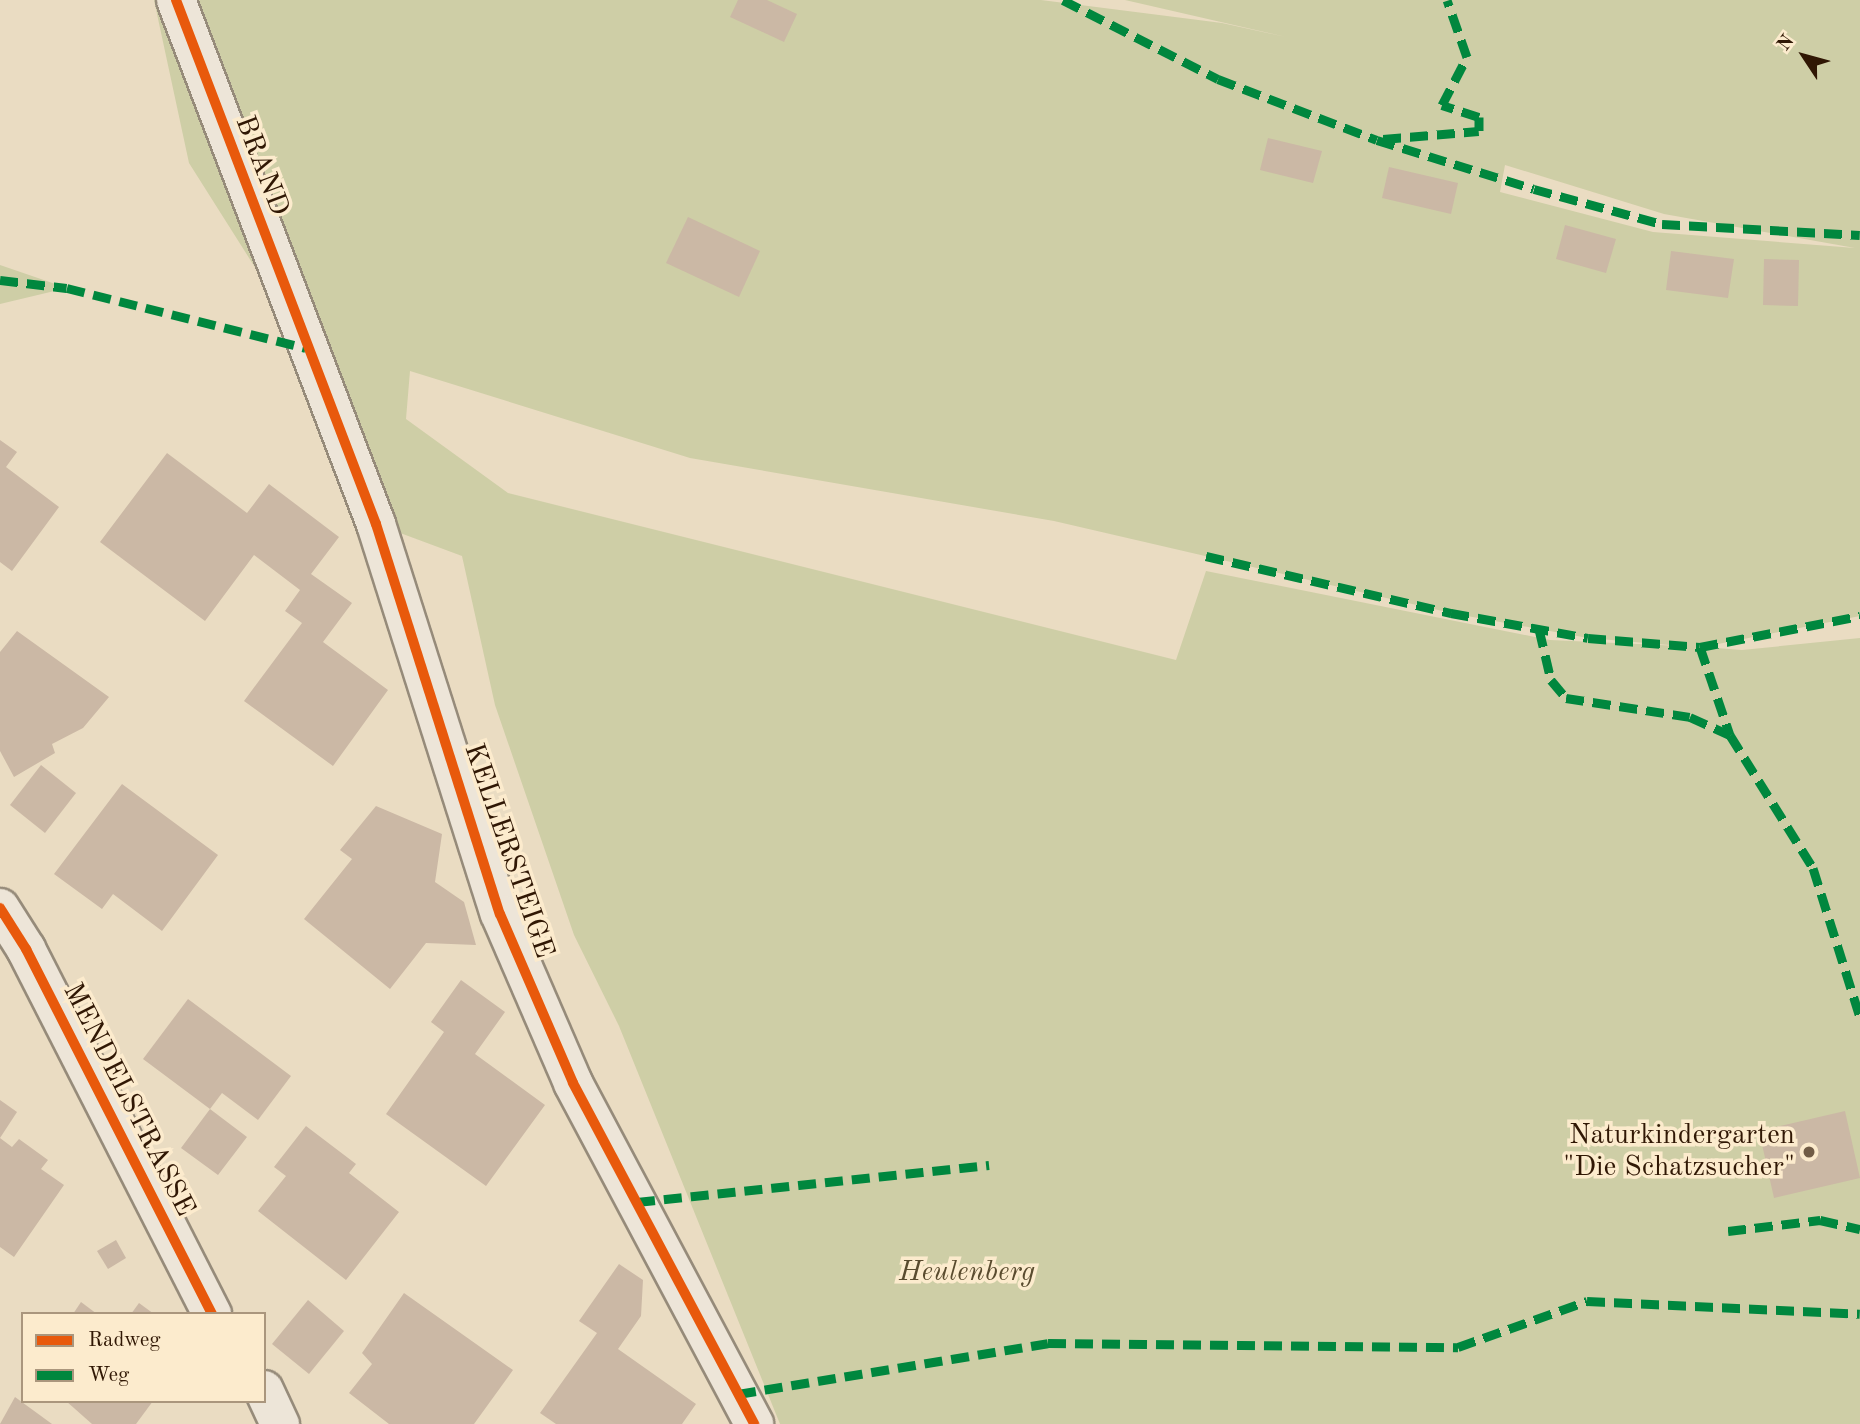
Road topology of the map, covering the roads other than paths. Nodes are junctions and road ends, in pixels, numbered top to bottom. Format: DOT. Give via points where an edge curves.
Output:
graph roads {
  1 [pos="176,0"];
  2 [pos="306,348"];
  3 [pos="0,908"];
  4 [pos="211,1312"];
  5 [pos="266,1394"];
  6 [pos="280,1424"];
  7 [pos="754,1424"];
  1 -- 2 [label="street, BRAND"];
  2 -- 7 [label="street, KELLERSTEIGE" via="376,524 500,914 573,1083"];
  3 -- 4 [label="street, MENDELSTRASSE" via="26,949"];
  5 -- 6 [label="street"];
}
